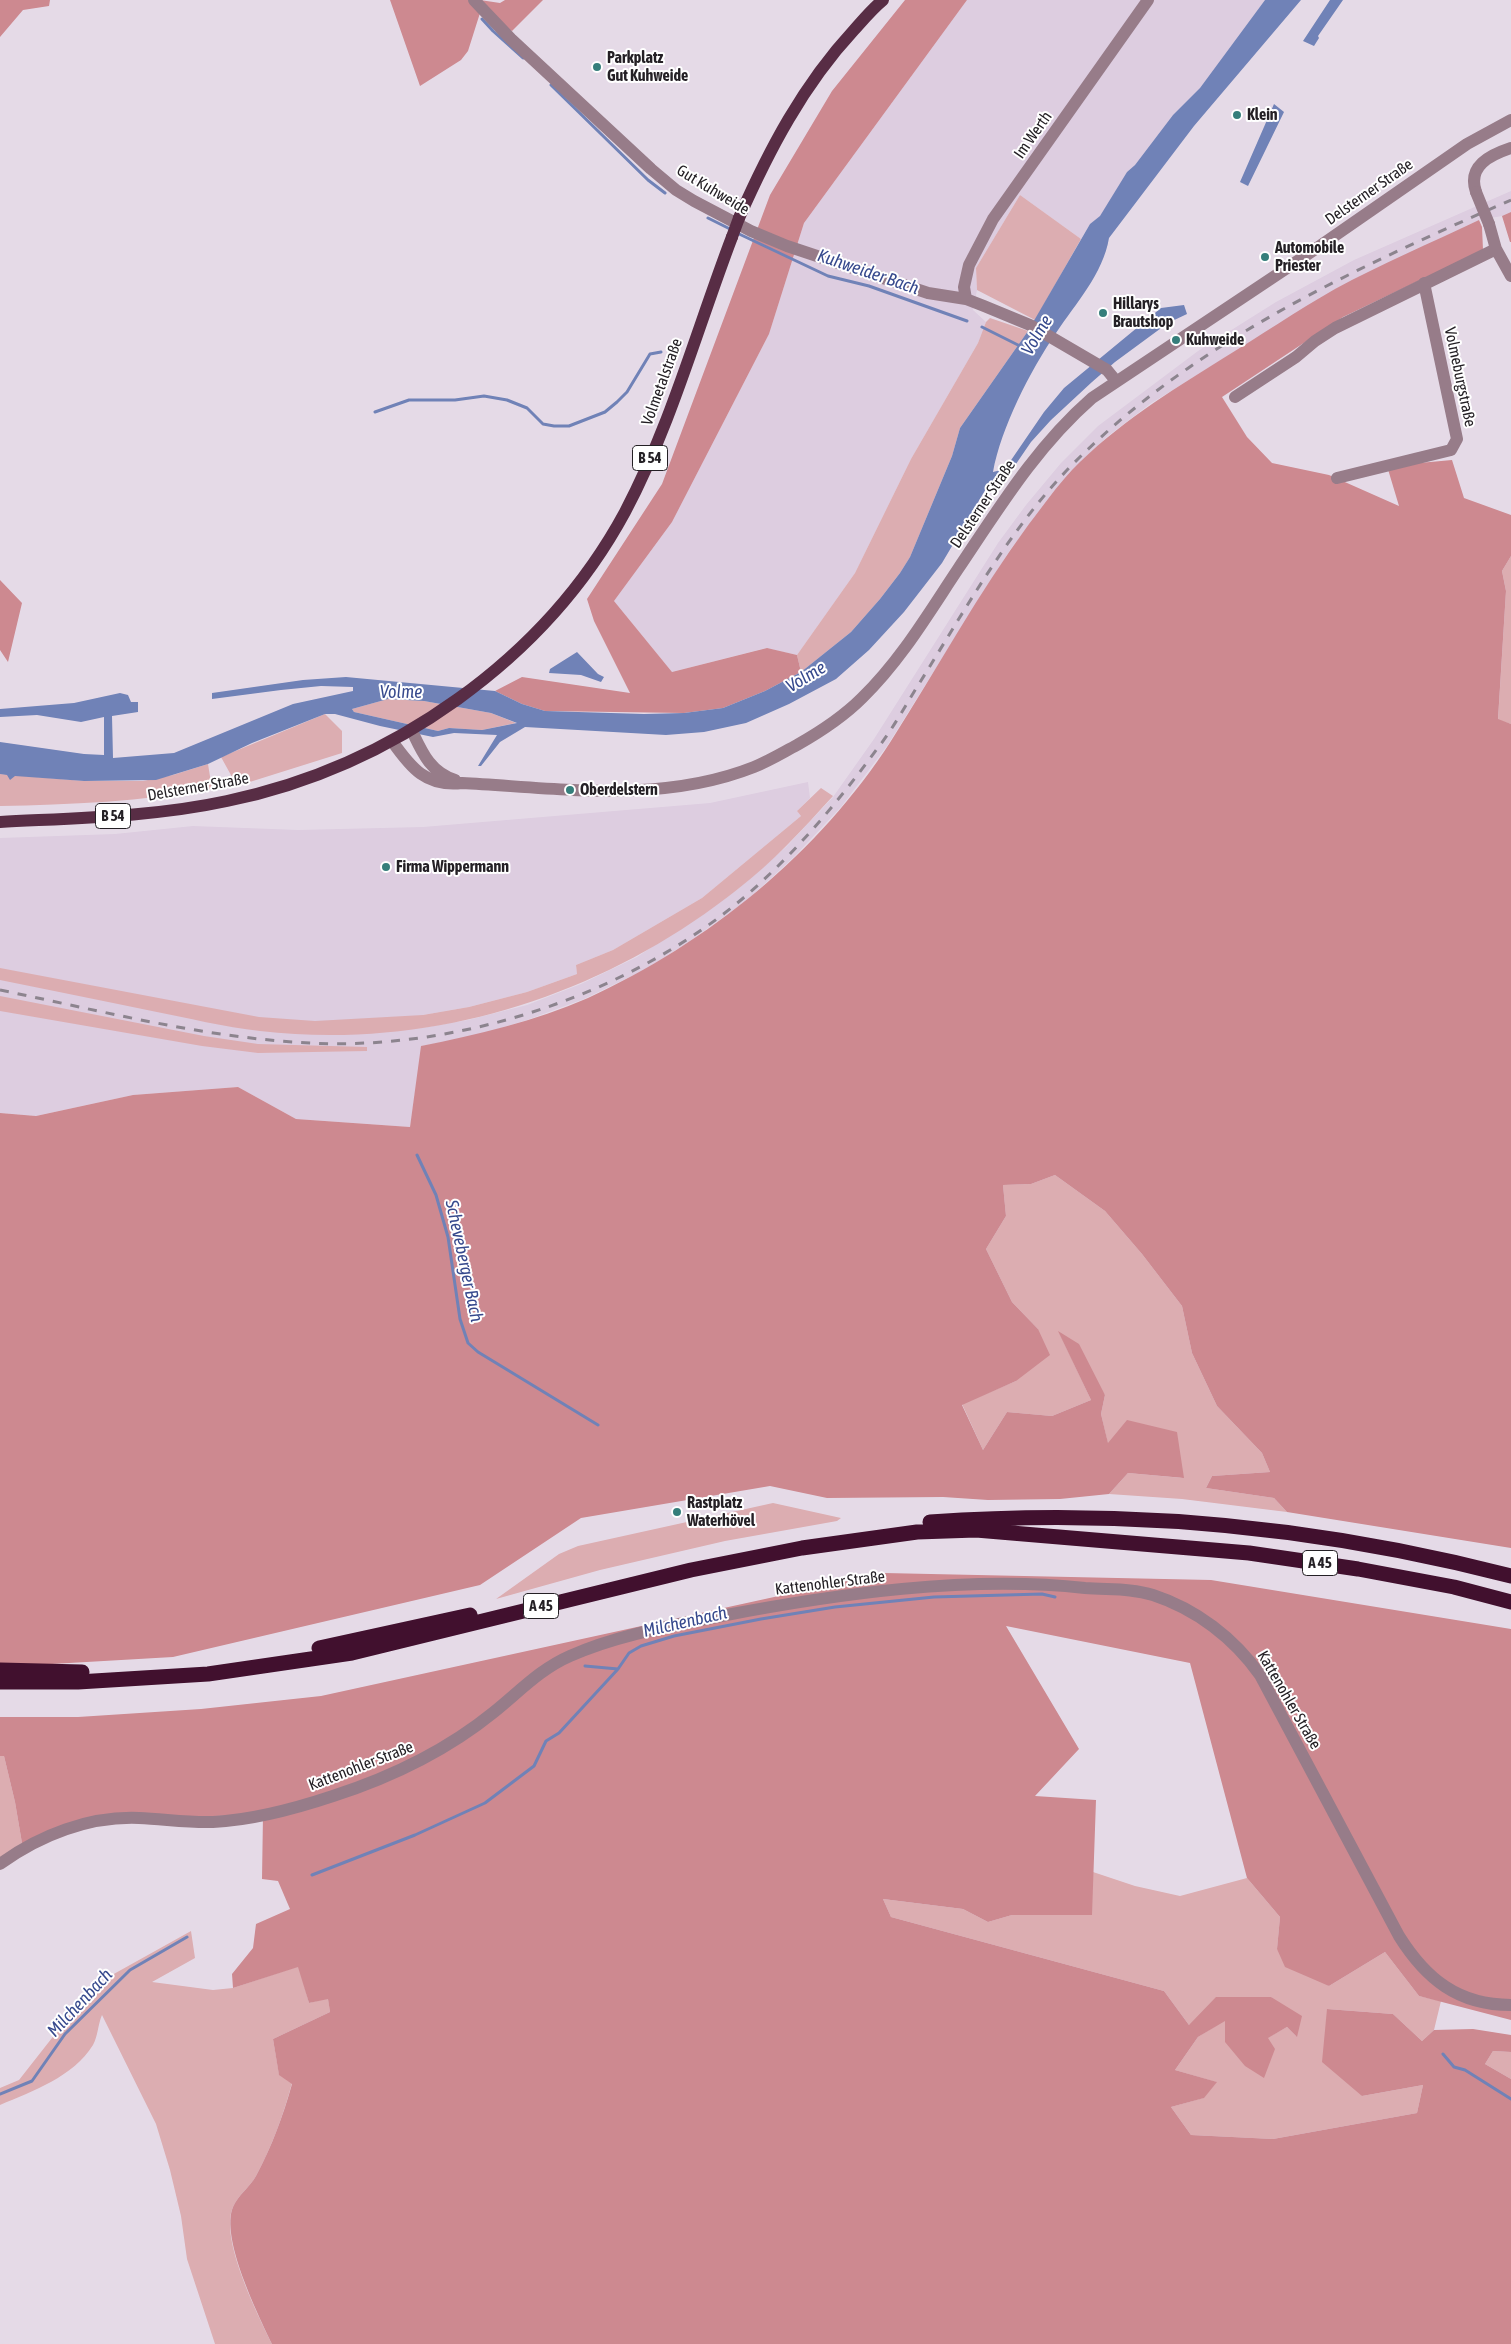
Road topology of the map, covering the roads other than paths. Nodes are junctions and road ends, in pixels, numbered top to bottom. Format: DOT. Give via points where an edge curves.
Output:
graph roads {
  1 [pos="474,0"];
  2 [pos="883,0"];
  3 [pos="1148,0"];
  4 [pos="1511,120"];
  5 [pos="1511,148"];
  6 [pos="1496,249"];
  7 [pos="1511,276"];
  8 [pos="1424,284"];
  9 [pos="966,299"];
  10 [pos="1116,381"];
  11 [pos="1234,397"];
  12 [pos="1337,478"];
  13 [pos="412,731"];
  14 [pos="392,741"];
  15 [pos="462,782"];
  16 [pos="0,822"];
  17 [pos="1511,1576"];
  18 [pos="1511,1602"];
  19 [pos="0,1670"];
  20 [pos="0,1682"];
  21 [pos="0,1864"];
  22 [pos="1511,2006"];
  1 -- 9 [label="street, Gut Kuhweide" via="511,39 651,169 688,198 787,246 928,293"];
  2 -- 13 [label="main road, Volmetalstraße / B 54, bridge" via="839,46 800,99 762,166 739,218 658,443 614,529 578,583 518,651"];
  3 -- 9 [label="street, Im Werth" via="993,219 969,265 964,287"];
  4 -- 10 [label="street, Delsterner Straße" via="1467,144"];
  5 -- 6 [label="street, bridge" via="1491,155 1478,167 1474,177"];
  6 -- 7 [label="street"];
  6 -- 8 [label="street"];
  8 -- 11 [label="street" via="1335,328"];
  8 -- 12 [label="street, Volmeburgstraße" via="1457,439 1451,450"];
  9 -- 10 [label="street, Gut Kuhweide" via="1030,325 1107,370"];
  10 -- 15 [label="street, Delsterner Straße" via="1073,415 1038,453 902,654 862,699 812,736 767,762 745,770 661,788 590,791"];
  13 -- 14 [label="main road, Delsterner Straße / B 54"];
  13 -- 15 [label="street, Delsterner Straße" via="424,756 438,773"];
  14 -- 15 [label="street, Delsterner Straße" via="406,760 426,777 447,784"];
  14 -- 16 [label="main road, Delsterner Straße / B 54" via="281,787 226,802 158,812"];
  17 -- 19 [label="highway, A 45" via="1352,1541 1244,1528 1082,1518 992,1518 917,1523 801,1538 691,1560 352,1642 198,1666 79,1672"];
  18 -- 20 [label="highway, A 45" via="1454,1587 1358,1569 1249,1553 976,1530 907,1533 802,1548 691,1570 352,1653 208,1674 78,1682"];
  21 -- 22 [label="street, Kattenohler Straße" via="49,1836 104,1819 217,1822 274,1814 335,1796 396,1773 436,1753 494,1712 534,1677 565,1658 682,1624 832,1597 915,1589 1021,1584 1133,1591 1186,1609 1217,1630 1248,1659 1260,1675 1399,1936 1419,1966 1440,1984 1467,1998"];
}
